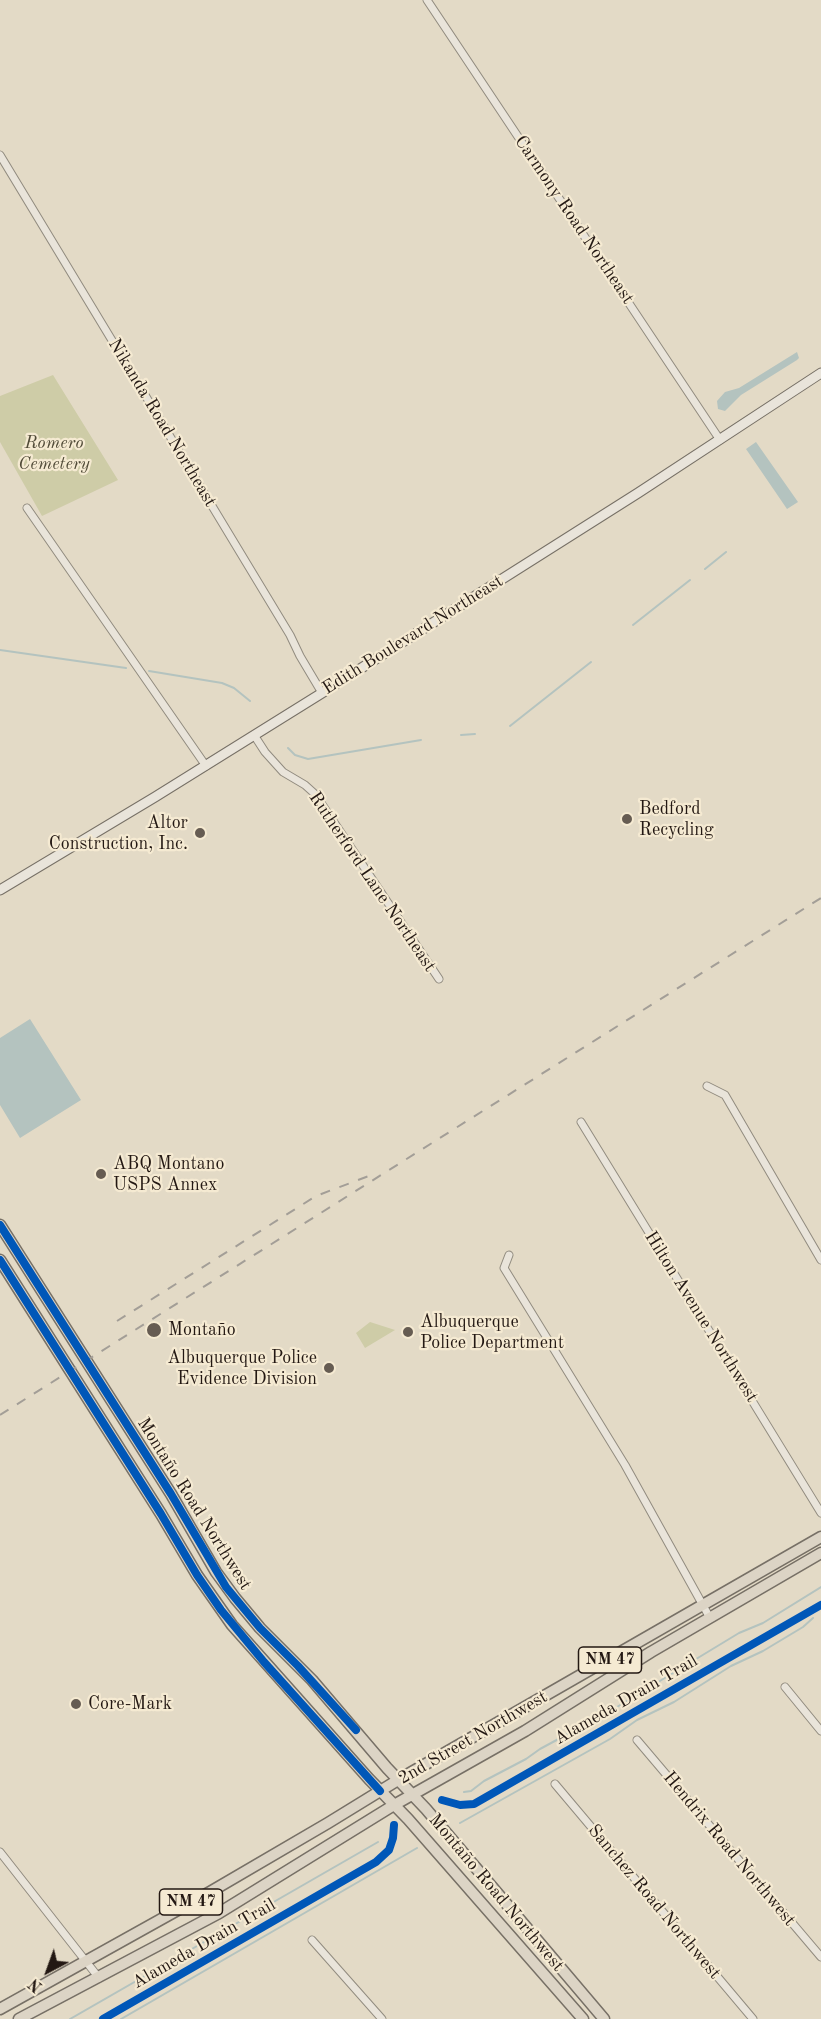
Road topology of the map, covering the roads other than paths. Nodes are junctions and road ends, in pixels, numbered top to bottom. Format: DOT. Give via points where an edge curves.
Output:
graph roads {
  1 [pos="427,0"];
  2 [pos="0,154"];
  3 [pos="821,373"];
  4 [pos="720,440"];
  5 [pos="27,508"];
  6 [pos="322,693"];
  7 [pos="254,735"];
  8 [pos="206,766"];
  9 [pos="0,890"];
  10 [pos="439,979"];
  11 [pos="706,1086"];
  12 [pos="581,1122"];
  13 [pos="0,1225"];
  14 [pos="509,1255"];
  15 [pos="0,1260"];
  16 [pos="821,1260"];
  17 [pos="821,1512"];
  18 [pos="821,1537"];
  19 [pos="821,1553"];
  20 [pos="701,1604"];
  21 [pos="710,1618"];
  22 [pos="785,1687"];
  23 [pos="821,1731"];
  24 [pos="637,1740"];
  25 [pos="398,1780"];
  26 [pos="555,1784"];
  27 [pos="380,1791"];
  28 [pos="413,1795"];
  29 [pos="394,1805"];
  30 [pos="0,1852"];
  31 [pos="312,1940"];
  32 [pos="821,1958"];
  33 [pos="86,1961"];
  34 [pos="99,1978"];
  35 [pos="0,2009"];
  36 [pos="19,2019"];
  37 [pos="382,2019"];
  38 [pos="583,2019"];
  39 [pos="603,2019"];
  40 [pos="753,2019"];
  1 -- 4 [label="street, Carmony Road Northeast"];
  2 -- 6 [label="street, Nikanda Road Northeast"];
  3 -- 4 [label="street, Edith Boulevard Northeast"];
  4 -- 6 [label="street, Edith Boulevard Northeast"];
  5 -- 8 [label="street"];
  6 -- 7 [label="street, Edith Boulevard Northeast"];
  7 -- 8 [label="street, Edith Boulevard Northeast"];
  7 -- 10 [label="street, Rutherford Lane Northeast" via="284,772 315,794"];
  8 -- 9 [label="street, Edith Boulevard Northeast"];
  11 -- 16 [label="street" via="725,1095"];
  12 -- 17 [label="street, Hilton Avenue Northwest"];
  13 -- 25 [label="main road, Montaño Road Northwest" via="235,1598"];
  14 -- 20 [label="street" via="504,1268 626,1465"];
  15 -- 27 [label="main road, Montaño Road Northwest" via="221,1610"];
  18 -- 20 [label="main road, 2nd Street Northwest / NM 47"];
  19 -- 21 [label="main road, 2nd Street Northwest / NM 47"];
  20 -- 21 [label="street"];
  20 -- 25 [label="main road, 2nd Street Northwest / NM 47"];
  21 -- 28 [label="main road, 2nd Street Northwest / NM 47"];
  22 -- 23 [label="street"];
  24 -- 32 [label="street, Hendrix Road Northwest"];
  25 -- 27 [label="main road, 2nd Street Northwest / NM 47"];
  25 -- 28 [label="main road, Montaño Road Northwest"];
  26 -- 40 [label="street, Sanchez Road Northwest"];
  27 -- 29 [label="main road, Montaño Road Northwest"];
  27 -- 33 [label="main road, 2nd Street Northwest / NM 47"];
  28 -- 29 [label="main road, 2nd Street Northwest / NM 47"];
  28 -- 39 [label="main road, Montaño Road Northwest"];
  29 -- 34 [label="main road, 2nd Street Northwest / NM 47" via="219,1913"];
  29 -- 38 [label="main road, Montaño Road Northwest"];
  30 -- 33 [label="street"];
  31 -- 37 [label="street"];
  33 -- 34 [label="street"];
  33 -- 35 [label="main road, 2nd Street Northwest / NM 47"];
  34 -- 36 [label="main road, 2nd Street Northwest / NM 47"];
}
